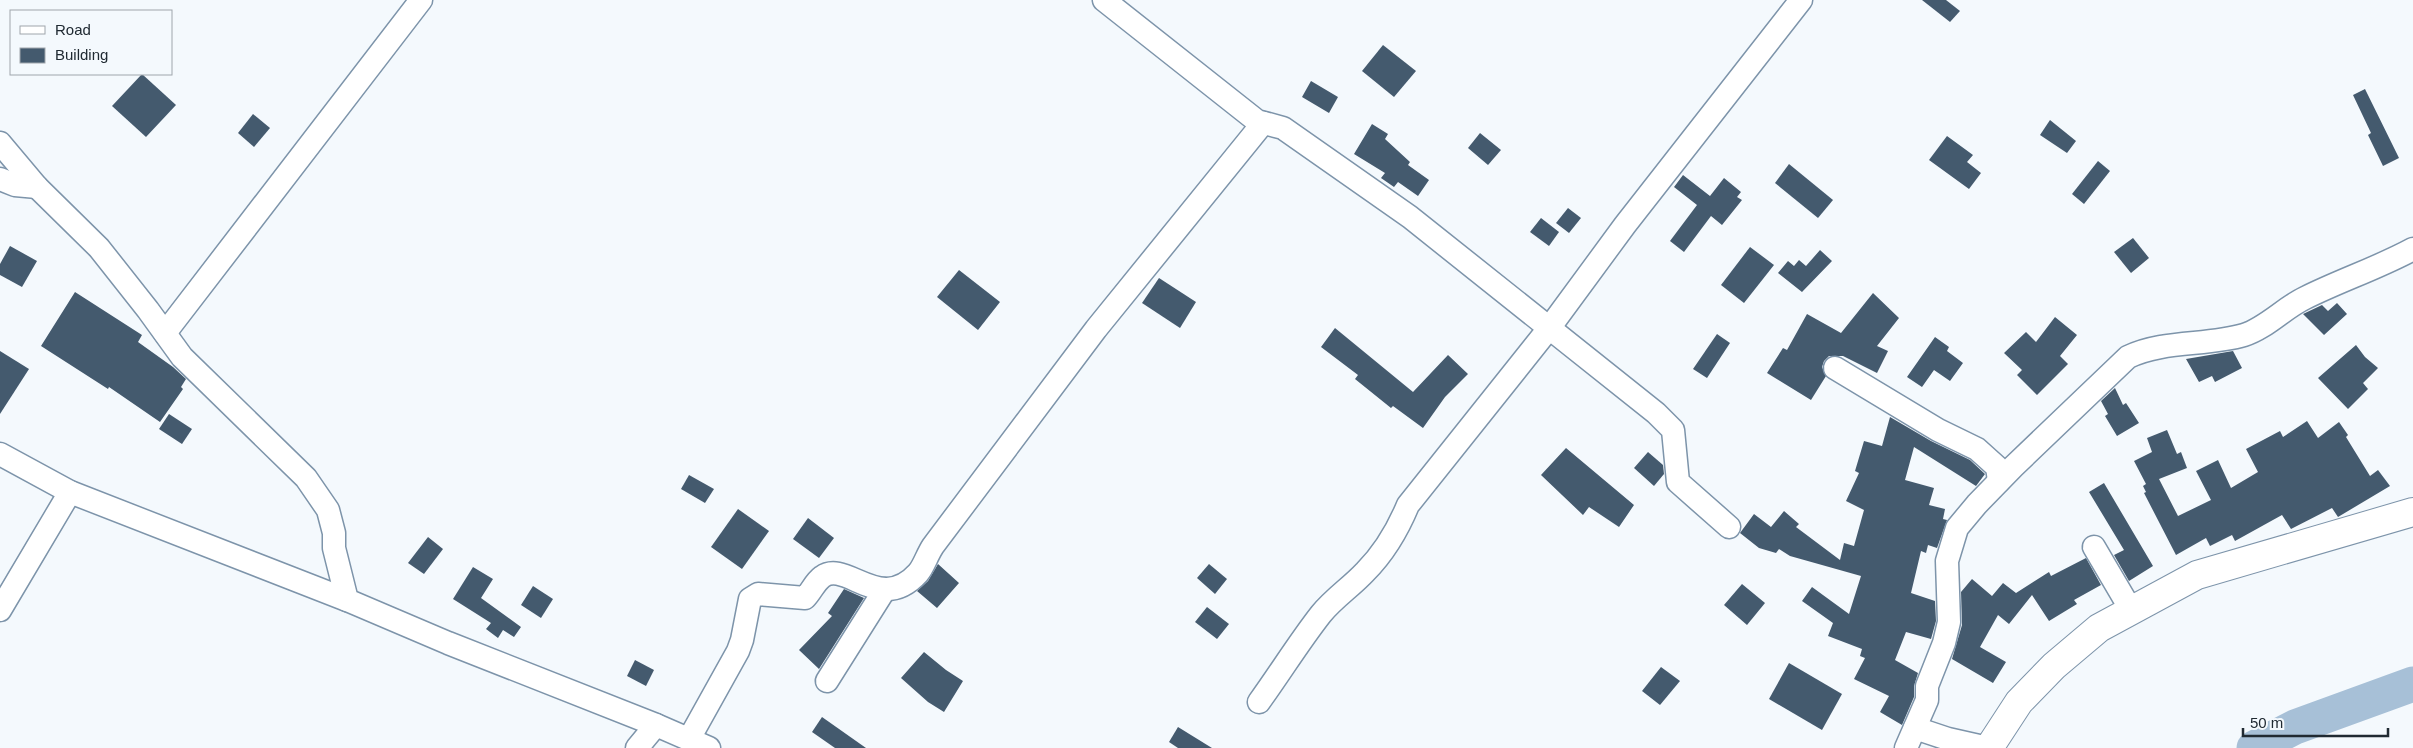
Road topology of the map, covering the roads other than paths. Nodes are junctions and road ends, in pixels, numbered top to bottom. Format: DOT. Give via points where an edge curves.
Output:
graph roads {
  1 [pos="421,0"];
  2 [pos="1104,0"];
  3 [pos="1801,0"];
  4 [pos="1263,123"];
  5 [pos="0,143"];
  6 [pos="0,179"];
  7 [pos="37,187"];
  8 [pos="2413,250"];
  9 [pos="1550,327"];
  10 [pos="165,333"];
  11 [pos="1835,368"];
  12 [pos="0,454"];
  13 [pos="1999,481"];
  14 [pos="70,492"];
  15 [pos="2413,512"];
  16 [pos="1728,527"];
  17 [pos="2094,547"];
  18 [pos="886,589"];
  19 [pos="347,600"];
  20 [pos="0,610"];
  21 [pos="2131,610"];
  22 [pos="827,681"];
  23 [pos="1259,702"];
  24 [pos="656,724"];
  25 [pos="1915,728"];
  26 [pos="699,744"];
  27 [pos="637,748"];
  28 [pos="1906,748"];
  29 [pos="1988,748"];
  1 -- 10 [label="street"];
  2 -- 4 [label="street"];
  3 -- 9 [label="street" via="1625,225"];
  4 -- 9 [label="street" via="1283,128 1410,217"];
  4 -- 18 [label="street" via="1096,329 933,546 918,573 902,587"];
  5 -- 7 [label="street"];
  6 -- 7 [label="street" via="15,185"];
  7 -- 10 [label="street" via="98,248"];
  8 -- 13 [label="street" via="2304,298 2247,334 2222,341 2150,350 2128,358"];
  9 -- 16 [label="street" via="1673,430 1678,482"];
  9 -- 23 [label="street" via="1408,505 1399,526 1366,572 1321,614"];
  10 -- 19 [label="street" via="182,357 306,478 328,510"];
  11 -- 13 [label="street" via="1938,430 1977,449 1997,467"];
  12 -- 14 [label="street"];
  13 -- 25 [label="street" via="1957,528 1948,561 1944,644"];
  14 -- 19 [label="street"];
  14 -- 20 [label="street"];
  15 -- 21 [label="street" via="2197,575"];
  17 -- 21 [label="street"];
  18 -- 22 [label="street"];
  18 -- 26 [label="street" via="856,582 844,574 831,574 818,580 805,598 758,594 750,599 738,651"];
  19 -- 24 [label="street"];
  21 -- 29 [label="street" via="2099,628 2054,666 2019,702"];
  24 -- 26 [label="street"];
  24 -- 27 [label="street"];
  25 -- 28 [label="street"];
  25 -- 29 [label="street"];
}
